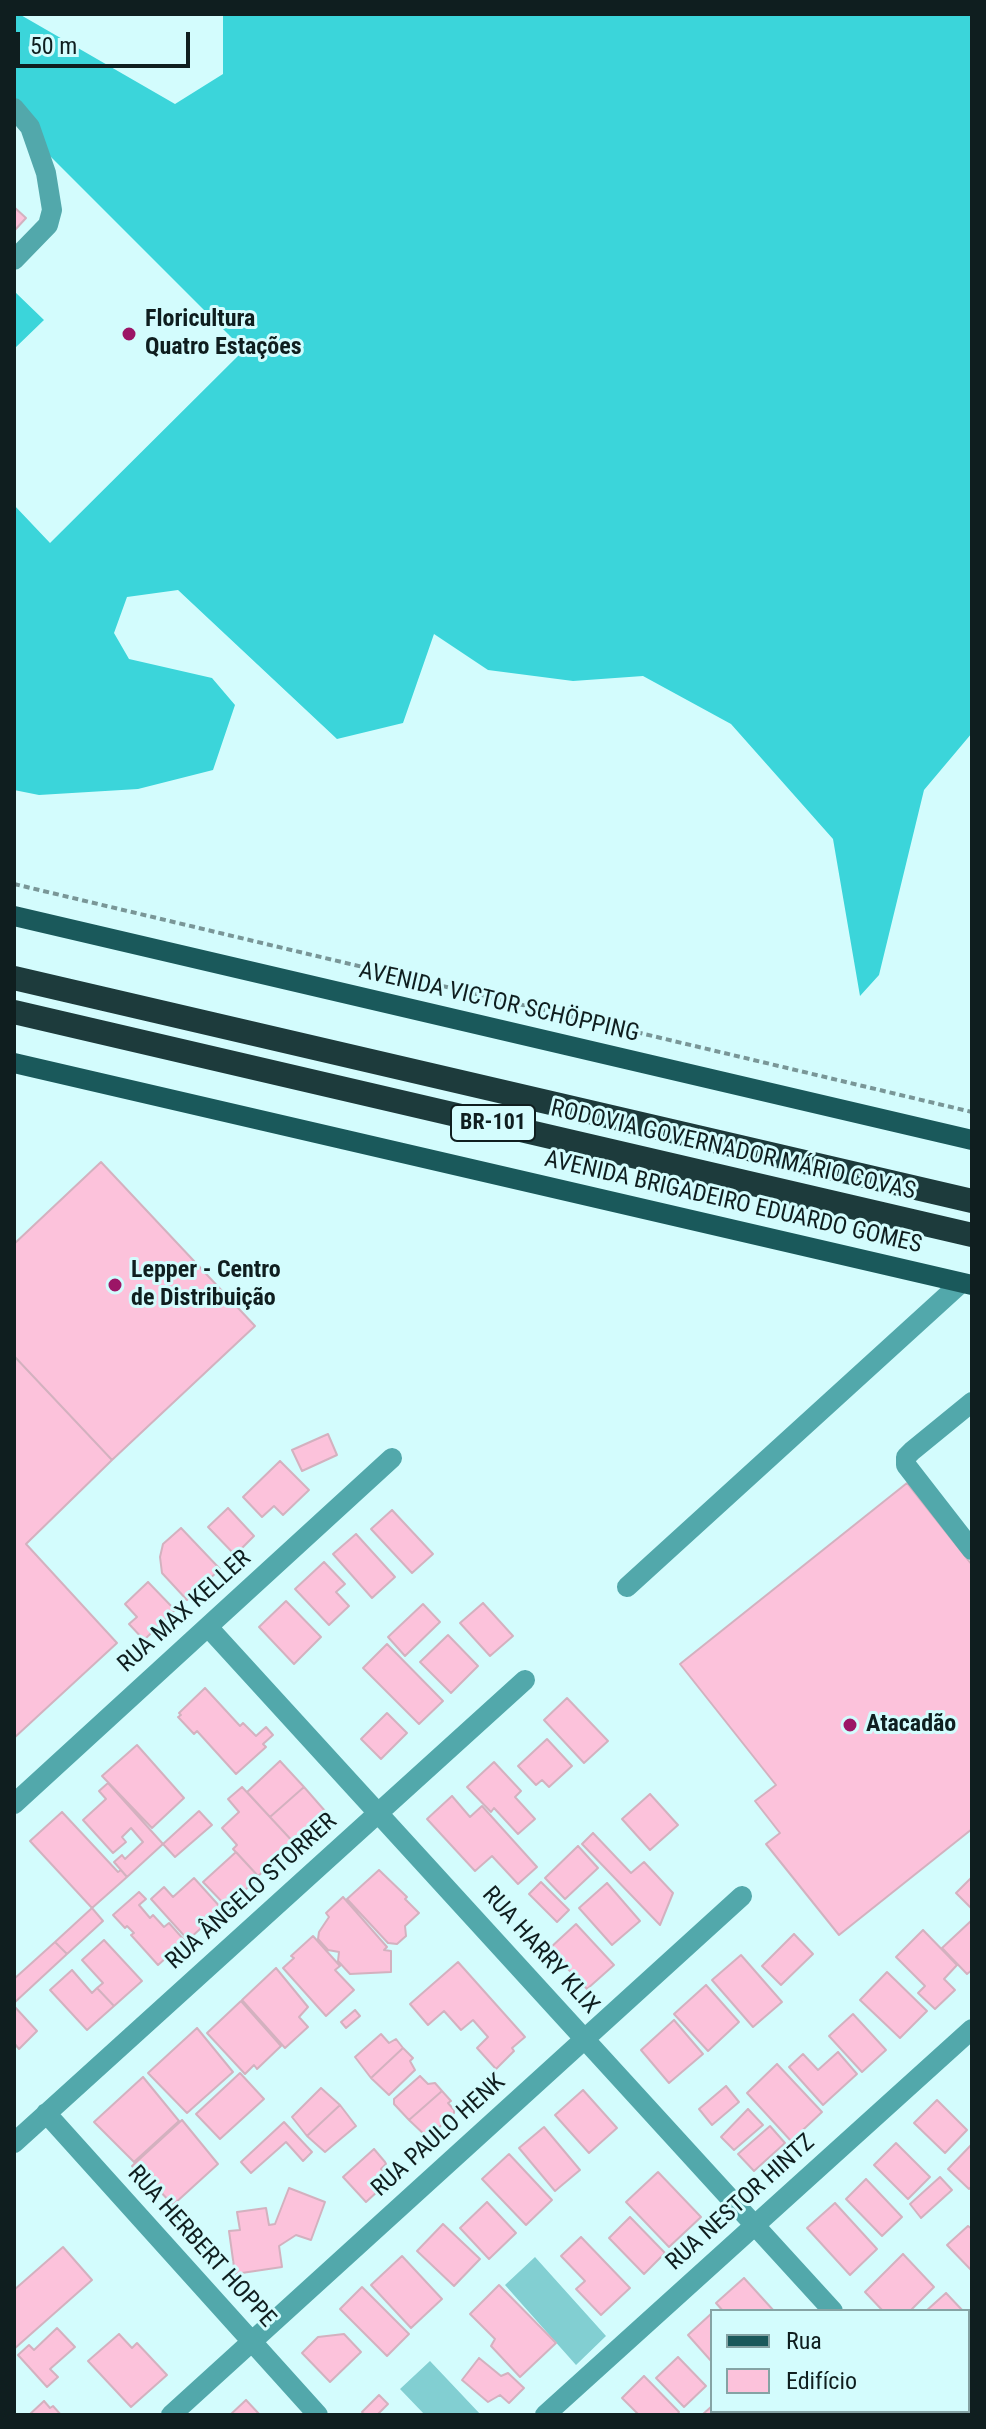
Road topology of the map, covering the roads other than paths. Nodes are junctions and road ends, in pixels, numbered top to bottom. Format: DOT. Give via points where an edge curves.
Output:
graph roads {
  1 [pos="14,108"];
  2 [pos="14,260"];
  3 [pos="14,916"];
  4 [pos="14,978"];
  5 [pos="14,1012"];
  6 [pos="14,1063"];
  7 [pos="972,1140"];
  8 [pos="972,1201"];
  9 [pos="972,1235"];
  10 [pos="967,1284"];
  11 [pos="972,1402"];
  12 [pos="392,1458"];
  13 [pos="972,1550"];
  14 [pos="627,1587"];
  15 [pos="208,1627"];
  16 [pos="525,1680"];
  17 [pos="14,1804"];
  18 [pos="378,1813"];
  19 [pos="742,1896"];
  20 [pos="972,2029"];
  21 [pos="585,2039"];
  22 [pos="46,2113"];
  23 [pos="14,2143"];
  24 [pos="755,2225"];
  25 [pos="831,2309"];
  26 [pos="252,2342"];
  27 [pos="171,2415"];
  28 [pos="318,2415"];
  29 [pos="545,2415"];
  1 -- 2 [label="street" via="30,127 52,210 48,225"];
  3 -- 7 [label="main road, AVENIDA VICTOR SCHÖPPING"];
  4 -- 8 [label="highway, RODOVIA GOVERNADOR MÁRIO COVAS / BR-101"];
  5 -- 9 [label="highway, RODOVIA GOVERNADOR MÁRIO COVAS / BR-101"];
  6 -- 10 [label="main road, AVENIDA BRIGADEIRO EDUARDO GOMES"];
  10 -- 14 [label="street"];
  11 -- 13 [label="street" via="906,1457 906,1465"];
  12 -- 15 [label="street, RUA MAX KELLER"];
  15 -- 17 [label="street, RUA MAX KELLER"];
  15 -- 18 [label="street, RUA HARRY KLIX"];
  16 -- 18 [label="street, RUA ÂNGELO STORRER"];
  18 -- 21 [label="street, RUA HARRY KLIX"];
  18 -- 22 [label="street, RUA ÂNGELO STORRER"];
  19 -- 21 [label="street, RUA PAULO HENK"];
  20 -- 24 [label="street, RUA NESTOR HINTZ"];
  21 -- 24 [label="street, RUA HARRY KLIX"];
  21 -- 26 [label="street, RUA PAULO HENK"];
  22 -- 23 [label="street, RUA ÂNGELO STORRER"];
  22 -- 26 [label="street, RUA HERBERT HOPPE"];
  24 -- 25 [label="street, RUA HARRY KLIX"];
  24 -- 29 [label="street, RUA NESTOR HINTZ"];
  26 -- 27 [label="street, RUA PAULO HENK"];
  26 -- 28 [label="street, RUA HERBERT HOPPE"];
}
